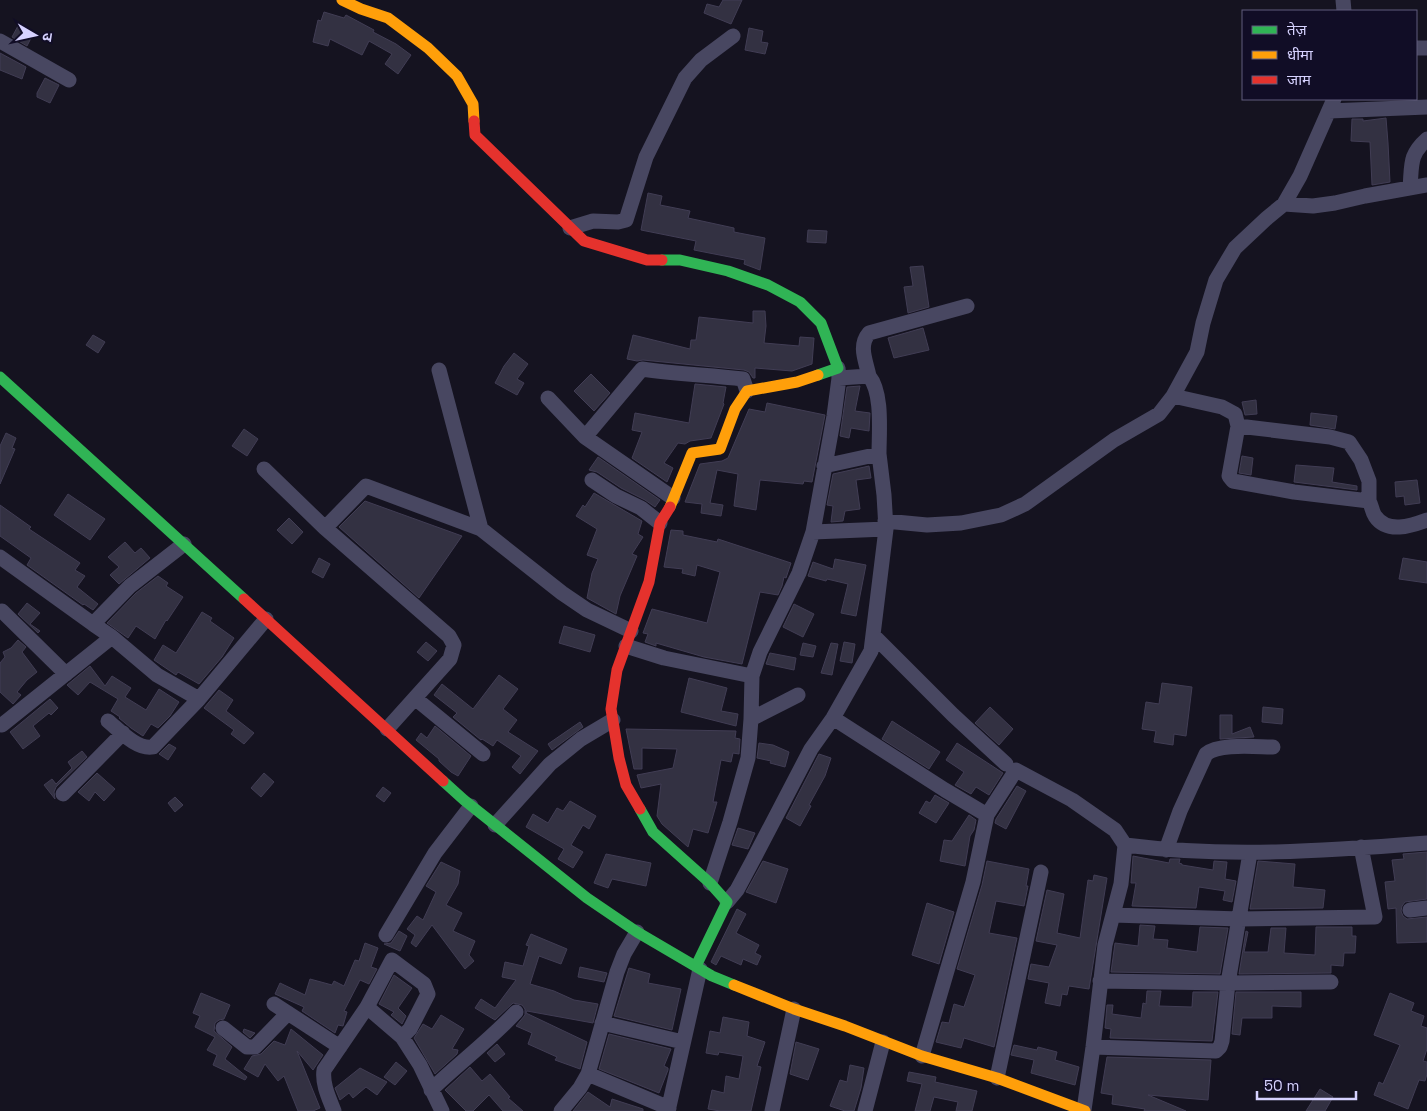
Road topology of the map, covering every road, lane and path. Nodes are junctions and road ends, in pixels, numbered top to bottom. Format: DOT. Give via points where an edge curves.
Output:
graph roads {
  1 [pos="347,1"];
  2 [pos="733,36"];
  3 [pos="0,41"];
  4 [pos="69,80"];
  5 [pos="1331,105"];
  6 [pos="1427,107"];
  7 [pos="1427,139"];
  8 [pos="1427,185"];
  9 [pos="1410,188"];
  10 [pos="1284,204"];
  11 [pos="570,228"];
  12 [pos="967,306"];
  13 [pos="439,370"];
  14 [pos="838,373"];
  15 [pos="869,376"];
  16 [pos="0,377"];
  17 [pos="747,391"];
  18 [pos="1174,396"];
  19 [pos="548,398"];
  20 [pos="1238,426"];
  21 [pos="585,437"];
  22 [pos="879,454"];
  23 [pos="824,466"];
  24 [pos="264,469"];
  25 [pos="592,480"];
  26 [pos="673,498"];
  27 [pos="1369,501"];
  28 [pos="1427,520"];
  29 [pos="660,523"];
  30 [pos="885,525"];
  31 [pos="325,528"];
  32 [pos="481,529"];
  33 [pos="813,532"];
  34 [pos="184,544"];
  35 [pos="0,557"];
  36 [pos="2,610"];
  37 [pos="266,619"];
  38 [pos="93,624"];
  39 [pos="632,630"];
  40 [pos="873,635"];
  41 [pos="112,637"];
  42 [pos="626,646"];
  43 [pos="66,674"];
  44 [pos="752,676"];
  45 [pos="798,695"];
  46 [pos="199,699"];
  47 [pos="416,699"];
  48 [pos="834,718"];
  49 [pos="751,719"];
  50 [pos="613,720"];
  51 [pos="108,721"];
  52 [pos="2,725"];
  53 [pos="387,730"];
  54 [pos="123,733"];
  55 [pos="1273,747"];
  56 [pos="483,754"];
  57 [pos="1006,764"];
  58 [pos="63,794"];
  59 [pos="472,806"];
  60 [pos="987,814"];
  61 [pos="495,825"];
  62 [pos="1427,842"];
  63 [pos="1125,845"];
  64 [pos="1361,847"];
  65 [pos="1166,850"];
  66 [pos="1250,853"];
  67 [pos="1041,872"];
  68 [pos="710,883"];
  69 [pos="727,902"];
  70 [pos="1427,908"];
  71 [pos="1410,910"];
  72 [pos="1113,915"];
  73 [pos="1240,919"];
  74 [pos="637,932"];
  75 [pos="386,935"];
  76 [pos="698,968"];
  77 [pos="1100,981"];
  78 [pos="1331,982"];
  79 [pos="1228,984"];
  80 [pos="274,1004"];
  81 [pos="367,1007"];
  82 [pos="794,1009"];
  83 [pos="516,1012"];
  84 [pos="288,1013"];
  85 [pos="602,1023"];
  86 [pos="223,1028"];
  87 [pos="402,1037"];
  88 [pos="683,1042"];
  89 [pos="883,1042"];
  90 [pos="340,1047"];
  91 [pos="1093,1048"];
  92 [pos="922,1056"];
  93 [pos="588,1074"];
  94 [pos="997,1078"];
  95 [pos="431,1090"];
  96 [pos="668,1109"];
  97 [pos="330,1110"];
  98 [pos="442,1111"];
  99 [pos="560,1111"];
  100 [pos="772,1111"];
  101 [pos="865,1111"];
  102 [pos="1085,1111"];
  1 -- 11 [label="street" via="388,18 428,48 457,76 473,104 475,135"];
  2 -- 11 [label="street" via="701,60 685,78 646,157 626,220 593,221"];
  3 -- 4 [label="street"];
  5 -- 6 [label="street"];
  5 -- 10 [label="street"];
  7 -- 9 [label="street" via="1413,155"];
  8 -- 9 [label="street"];
  9 -- 10 [label="street" via="1313,206"];
  10 -- 18 [label="street" via="1235,248 1216,280 1198,352"];
  11 -- 14 [label="street" via="584,241 648,260 680,260 728,271 768,285 800,302 821,323"];
  12 -- 15 [label="street" via="869,333 862,346"];
  13 -- 32 [label="street"];
  14 -- 15 [label="street"];
  14 -- 17 [label="street"];
  14 -- 23 [label="street"];
  15 -- 22 [label="street" via="878,406"];
  16 -- 34 [label="street"];
  17 -- 21 [label="street" via="743,379 642,369"];
  17 -- 26 [label="street" via="735,409 720,449 692,453"];
  18 -- 20 [label="street" via="1222,407 1235,414"];
  18 -- 30 [label="street" via="1159,414 1114,440 1025,504 1001,515 961,524"];
  19 -- 21 [label="street"];
  20 -- 27 [label="street" via="1349,442 1369,481"];
  20 -- 27 [label="street" via="1229,476 1233,481"];
  21 -- 26 [label="street"];
  22 -- 23 [label="street"];
  22 -- 30 [label="street"];
  23 -- 33 [label="street"];
  24 -- 31 [label="street"];
  25 -- 29 [label="street" via="641,508"];
  26 -- 29 [label="street"];
  27 -- 28 [label="street" via="1374,515 1382,524 1402,528"];
  29 -- 39 [label="street" via="649,582"];
  30 -- 33 [label="street"];
  30 -- 40 [label="street"];
  31 -- 32 [label="street" via="366,486"];
  31 -- 47 [label="street" via="449,636 454,645 450,659"];
  32 -- 39 [label="street" via="587,610"];
  33 -- 44 [label="street" via="799,573 760,652"];
  34 -- 37 [label="street"];
  34 -- 38 [label="street" via="130,586"];
  35 -- 38 [label="street"];
  36 -- 43 [label="street"];
  37 -- 46 [label="street"];
  37 -- 53 [label="street"];
  38 -- 41 [label="street"];
  39 -- 42 [label="street"];
  40 -- 48 [label="street" via="871,651"];
  40 -- 57 [label="street"];
  41 -- 43 [label="street"];
  41 -- 46 [label="street" via="157,675"];
  42 -- 44 [label="street" via="664,658"];
  42 -- 50 [label="street" via="617,670 611,709"];
  43 -- 52 [label="street"];
  44 -- 49 [label="street"];
  45 -- 49 [label="street"];
  46 -- 54 [label="street" via="153,747 138,745"];
  47 -- 53 [label="street"];
  47 -- 56 [label="street"];
  48 -- 60 [label="street"];
  48 -- 69 [label="street" via="811,749 737,890"];
  49 -- 68 [label="street" via="748,758"];
  50 -- 61 [label="street" via="581,739 550,764"];
  50 -- 68 [label="street" via="626,785 653,832"];
  51 -- 54 [label="street"];
  53 -- 59 [label="street"];
  54 -- 58 [label="street"];
  55 -- 65 [label="street" via="1210,750 1180,811"];
  59 -- 61 [label="street"];
  59 -- 75 [label="street" via="435,853"];
  60 -- 63 [label="street" via="1016,770 1072,800 1115,830"];
  60 -- 92 [label="street" via="973,882"];
  61 -- 74 [label="street" via="587,898"];
  62 -- 64 [label="street"];
  63 -- 65 [label="street"];
  63 -- 72 [label="street" via="1121,884"];
  64 -- 66 [label="street"];
  64 -- 73 [label="street" via="1375,916"];
  65 -- 66 [label="street"];
  66 -- 73 [label="street"];
  67 -- 94 [label="street"];
  68 -- 69 [label="street"];
  69 -- 76 [label="street"];
  70 -- 71 [label="street"];
  72 -- 73 [label="street"];
  72 -- 77 [label="street"];
  73 -- 79 [label="street"];
  74 -- 76 [label="street"];
  74 -- 85 [label="street" via="624,954"];
  76 -- 82 [label="street"];
  76 -- 88 [label="street"];
  77 -- 79 [label="street"];
  77 -- 91 [label="street"];
  78 -- 79 [label="street"];
  79 -- 91 [label="street" via="1222,1041 1216,1051"];
  80 -- 84 [label="street"];
  81 -- 87 [label="street"];
  81 -- 87 [label="street" via="392,960 424,984 428,994 410,1029"];
  81 -- 90 [label="street"];
  82 -- 89 [label="street"];
  82 -- 100 [label="street"];
  83 -- 95 [label="street"];
  84 -- 86 [label="street" via="255,1047 248,1047"];
  84 -- 90 [label="street"];
  85 -- 88 [label="street"];
  85 -- 93 [label="street"];
  87 -- 95 [label="street"];
  88 -- 96 [label="street"];
  89 -- 92 [label="street"];
  89 -- 101 [label="street"];
  90 -- 97 [label="street" via="324,1070"];
  91 -- 102 [label="street"];
  92 -- 94 [label="street"];
  93 -- 96 [label="street"];
  93 -- 99 [label="street"];
  94 -- 102 [label="street"];
  95 -- 98 [label="street"];
}
